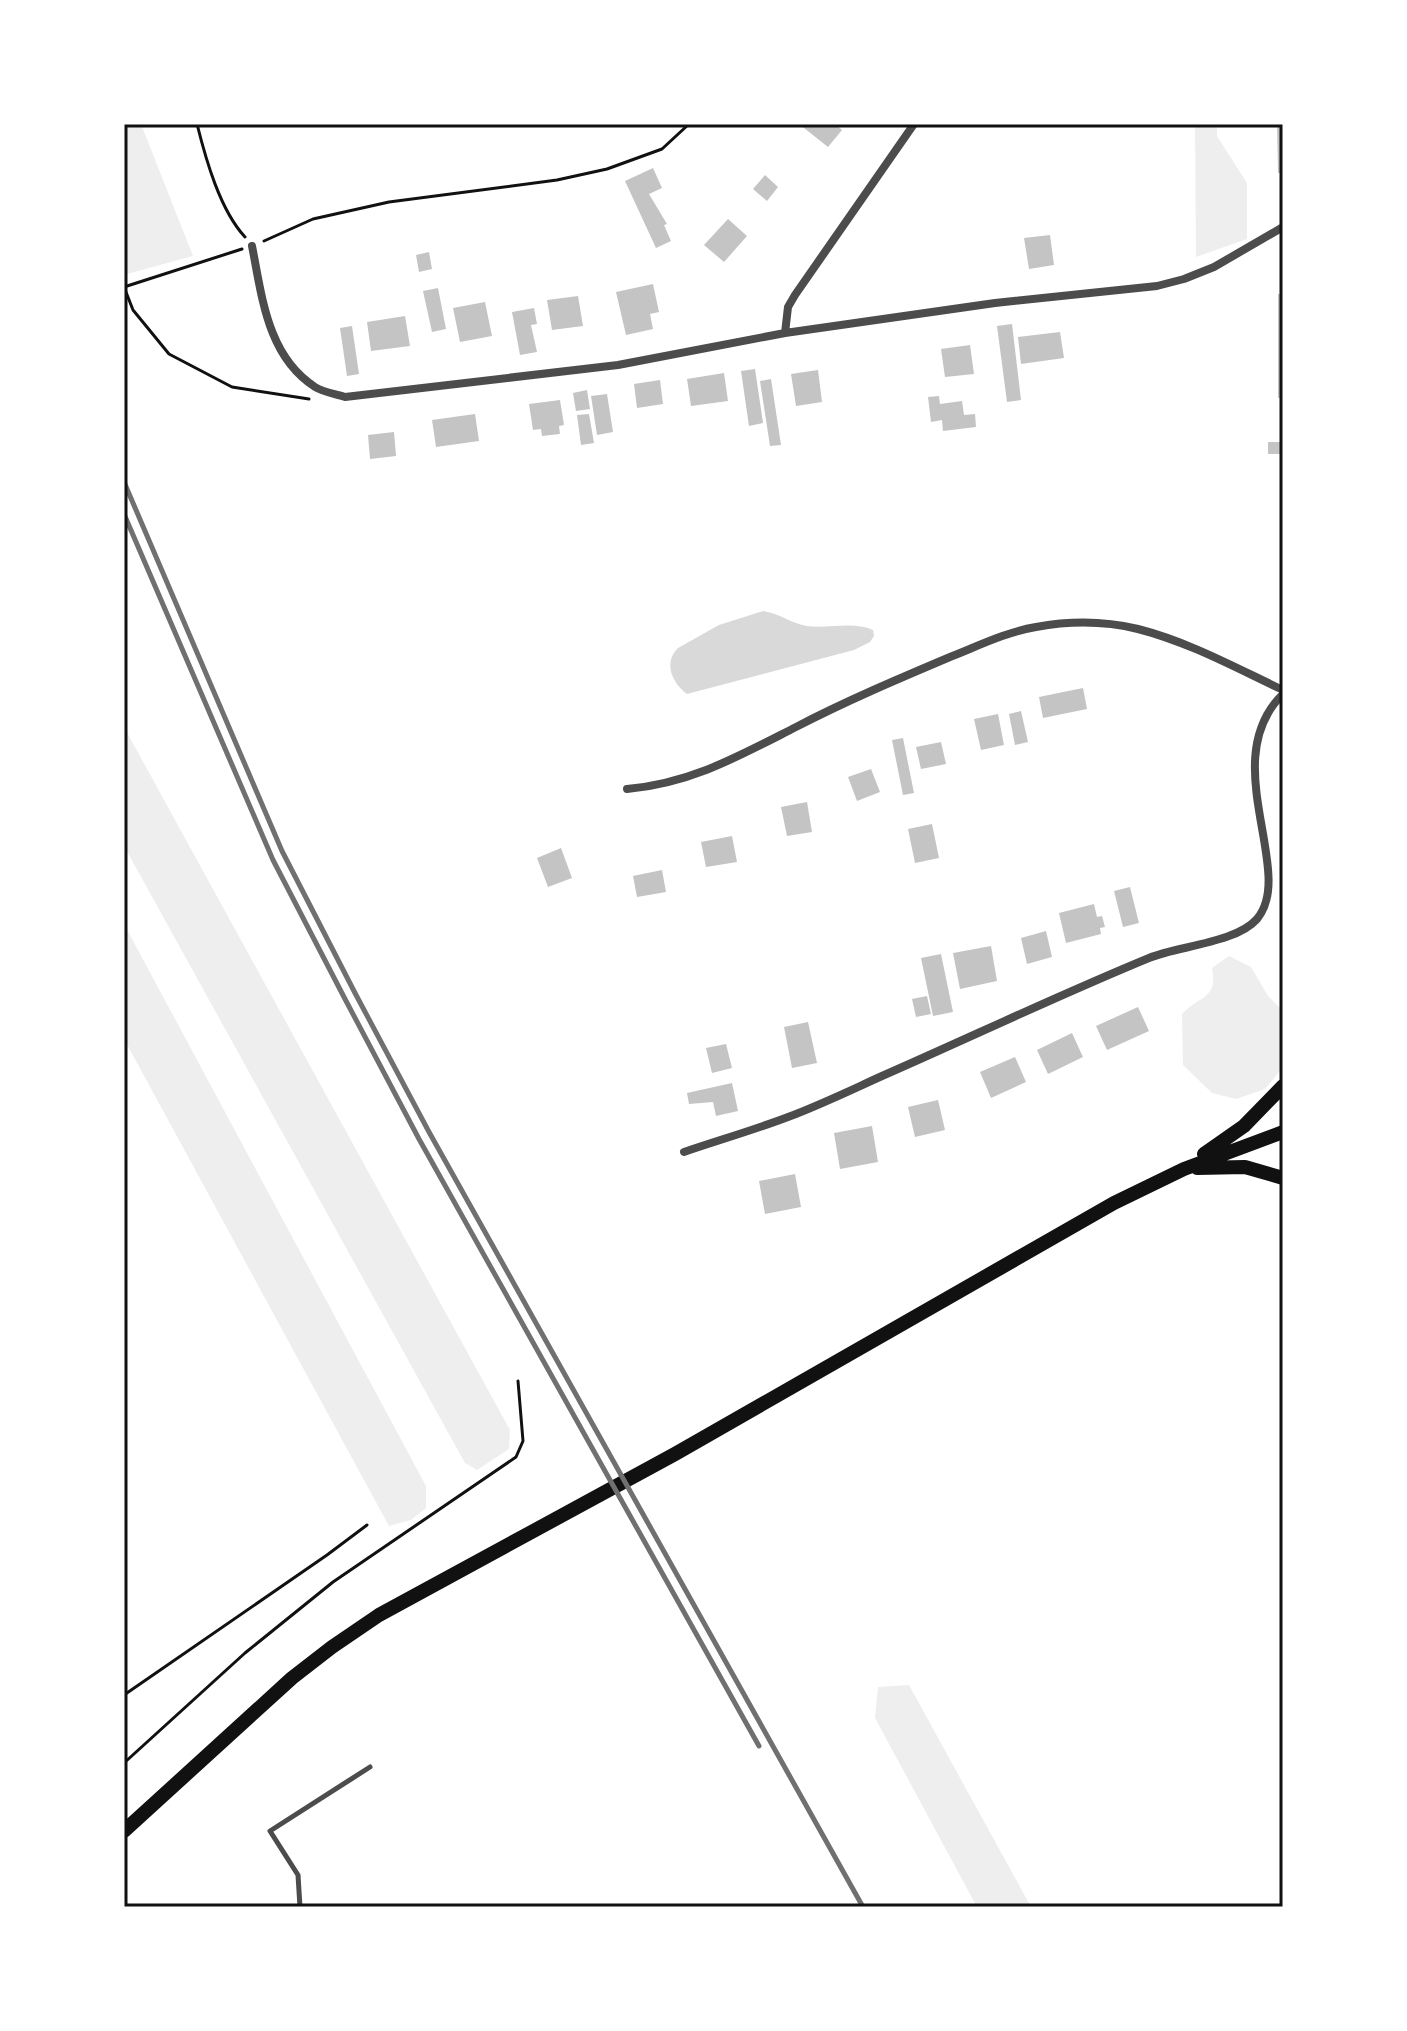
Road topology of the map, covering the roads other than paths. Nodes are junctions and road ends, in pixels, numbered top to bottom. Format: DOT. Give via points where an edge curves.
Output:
graph roads {
  1 [pos="914,124"];
  2 [pos="1283,227"];
  3 [pos="252,246"];
  4 [pos="785,333"];
  5 [pos="1283,692"];
  6 [pos="627,789"];
  7 [pos="1283,1086"];
  8 [pos="1283,1132"];
  9 [pos="684,1152"];
  10 [pos="1184,1169"];
  11 [pos="1283,1178"];
  12 [pos="370,1767"];
  13 [pos="124,1831"];
  14 [pos="300,1907"];
  1 -- 4 [label="street" via="795,295"];
  2 -- 4 [label="street" via="1214,267 1157,286"];
  3 -- 4 [label="street" via="271,333 284,356 316,388 345,397 618,365"];
  5 -- 6 [label="street" via="1181,643 1137,629 1101,623 1033,627 891,682 698,775"];
  5 -- 9 [label="street" via="1263,719 1255,766 1269,874 1267,900 1256,920 1235,934 1152,957 790,1117"];
  7 -- 10 [label="main road" via="1244,1126"];
  8 -- 10 [label="main road"];
  10 -- 11 [label="main road" via="1245,1167"];
  10 -- 13 [label="main road" via="1114,1203 675,1454 379,1615 228,1734"];
  12 -- 14 [label="lane" via="270,1831 298,1875"];
}
